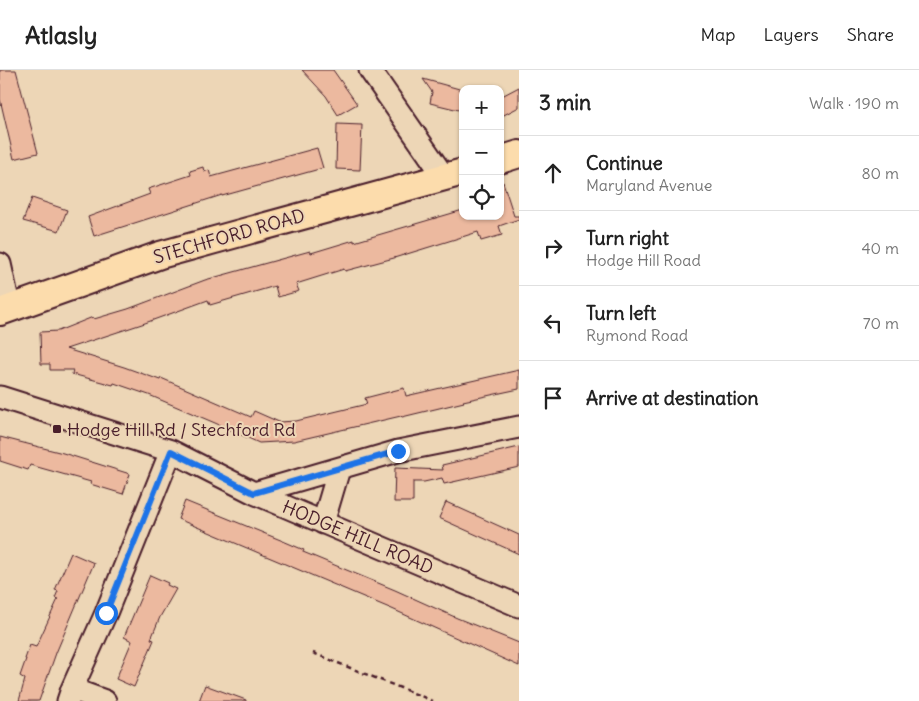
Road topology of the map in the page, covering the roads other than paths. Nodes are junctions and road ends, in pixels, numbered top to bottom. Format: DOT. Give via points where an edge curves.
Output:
graph roads {
  1 [pos="370,70"];
  2 [pos="519,154"];
  3 [pos="504,159"];
  4 [pos="454,175"];
  5 [pos="0,264"];
  6 [pos="5,310"];
  7 [pos="0,397"];
  8 [pos="519,427"];
  9 [pos="171,451"];
  10 [pos="339,469"];
  11 [pos="254,493"];
  12 [pos="323,523"];
  13 [pos="519,606"];
  14 [pos="70,695"];
  15 [pos="105,701"];
  1 -- 4 [label="street"];
  2 -- 3 [label="main road"];
  4 -- 6 [label="main road, STECHFORD ROAD" via="160,255"];
  5 -- 6 [label="street"];
  7 -- 9 [label="street, HODGE HILL ROAD"];
  8 -- 10 [label="street" via="398,451"];
  9 -- 11 [label="street, HODGE HILL ROAD"];
  9 -- 14 [label="street"];
  10 -- 11 [label="street"];
  10 -- 12 [label="street"];
  11 -- 12 [label="street, HODGE HILL ROAD"];
  12 -- 13 [label="street, HODGE HILL ROAD"];
  14 -- 15 [label="street"];
}
